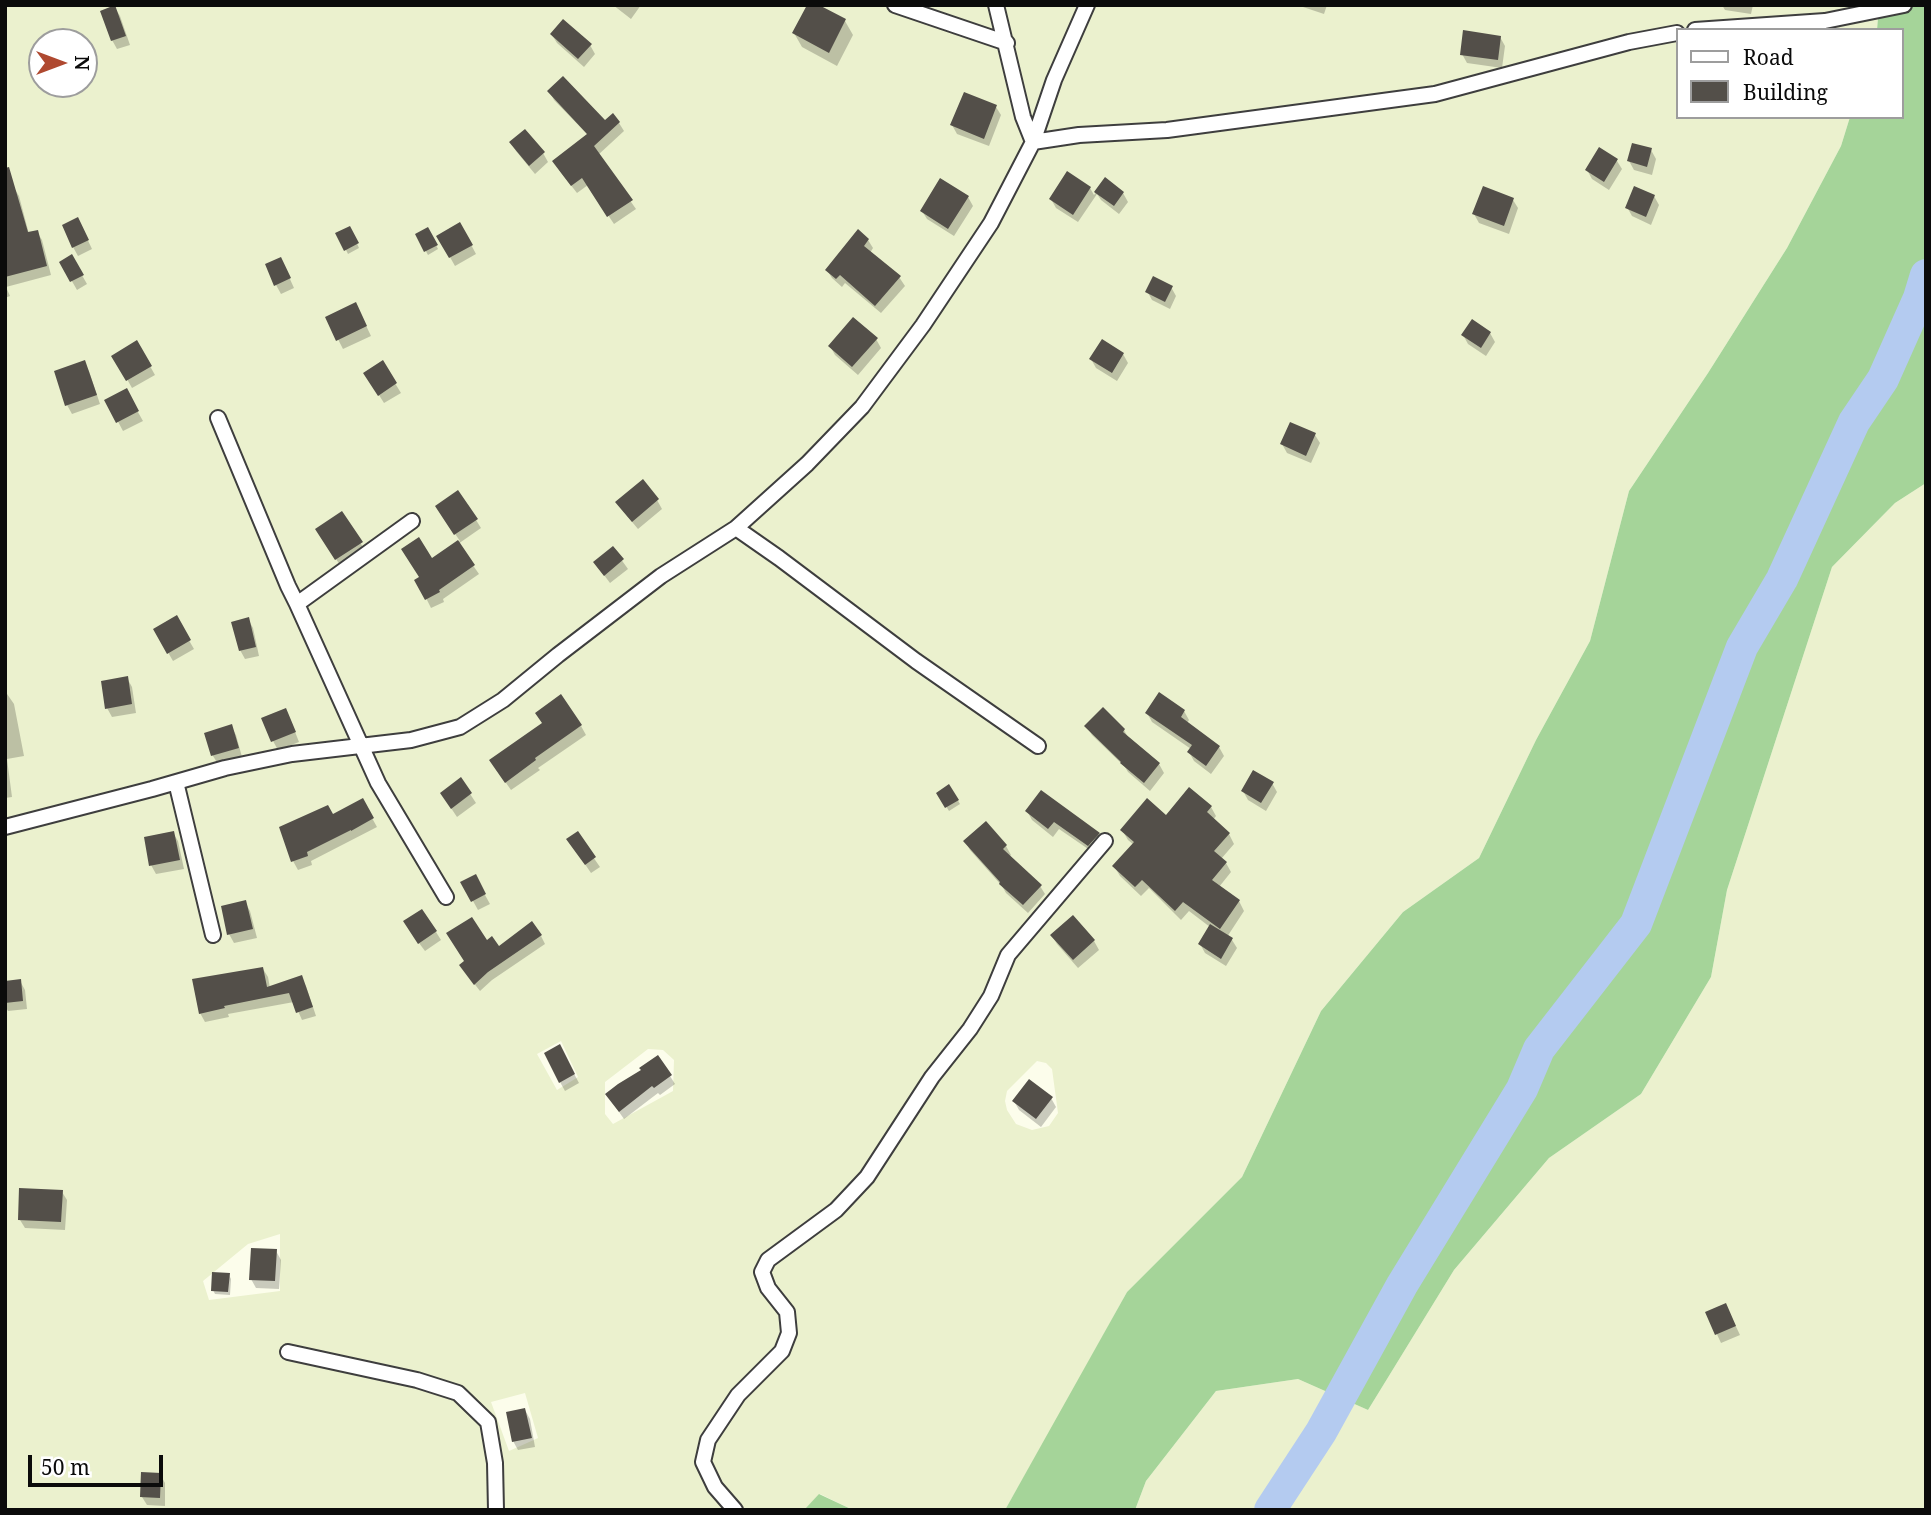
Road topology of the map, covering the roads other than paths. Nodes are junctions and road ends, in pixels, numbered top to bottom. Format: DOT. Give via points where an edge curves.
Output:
graph roads {
  1 [pos="895,5"];
  2 [pos="996,5"];
  3 [pos="1087,5"];
  4 [pos="1904,5"];
  5 [pos="1724,28"];
  6 [pos="1675,33"];
  7 [pos="1007,43"];
  8 [pos="1033,142"];
  9 [pos="218,418"];
  10 [pos="412,521"];
  11 [pos="736,528"];
  12 [pos="297,604"];
  13 [pos="361,746"];
  14 [pos="1038,746"];
  15 [pos="176,782"];
  16 [pos="5,827"];
  17 [pos="1105,841"];
  18 [pos="446,897"];
  19 [pos="213,934"];
  20 [pos="288,1352"];
  21 [pos="496,1510"];
  22 [pos="735,1510"];
  1 -- 7 [label="street"];
  2 -- 7 [label="street"];
  3 -- 8 [label="street"];
  4 -- 5 [label="street" via="1825,21"];
  6 -- 8 [label="street" via="1629,41 1436,94 1167,130"];
  7 -- 8 [label="street"];
  8 -- 11 [label="street" via="991,223 862,407"];
  9 -- 12 [label="street"];
  10 -- 12 [label="street"];
  11 -- 13 [label="street" via="661,576 503,700 460,727 411,740"];
  11 -- 14 [label="street"];
  12 -- 13 [label="street"];
  13 -- 15 [label="street" via="292,754"];
  13 -- 18 [label="street" via="377,783"];
  15 -- 16 [label="street"];
  15 -- 19 [label="street"];
  17 -- 22 [label="street" via="1008,955 970,1029 932,1076 867,1177 835,1210 768,1260 762,1272 787,1312 789,1332 782,1351 738,1395 708,1440 703,1462 715,1487"];
  20 -- 21 [label="street" via="458,1393 488,1422"];
}
